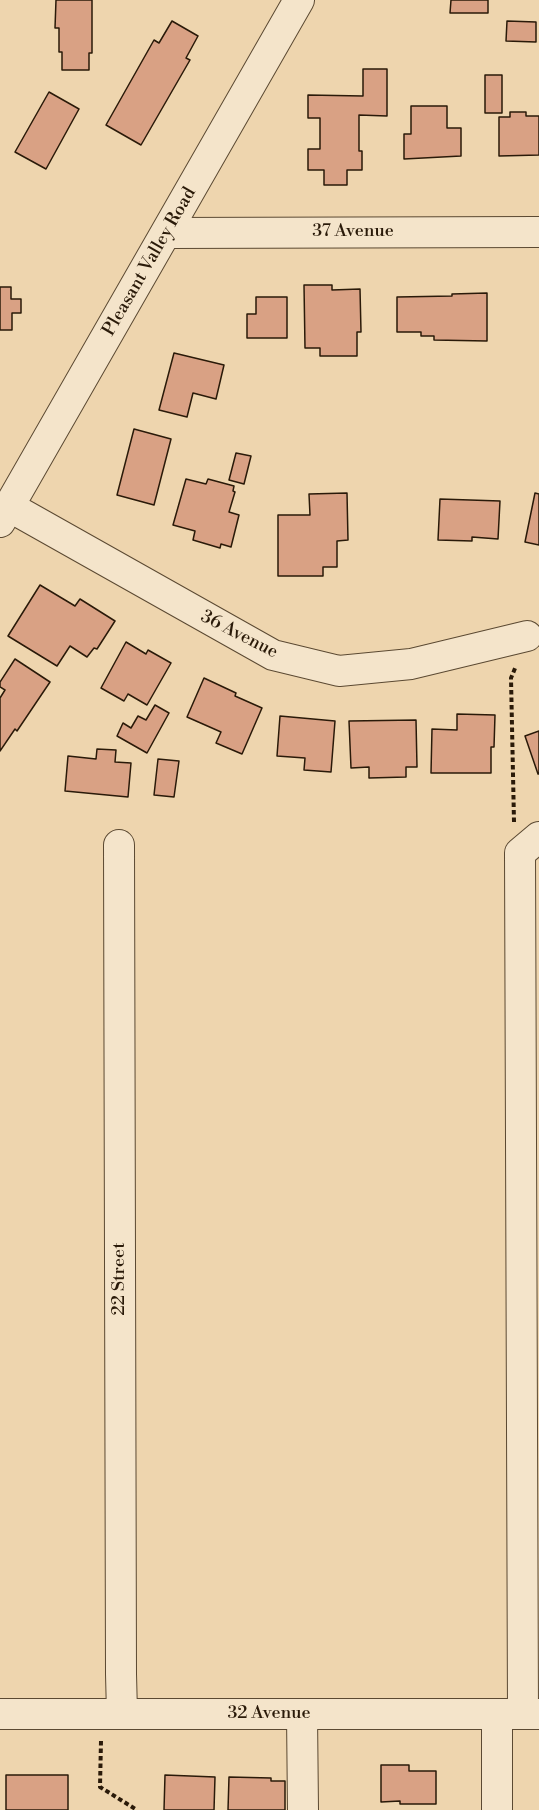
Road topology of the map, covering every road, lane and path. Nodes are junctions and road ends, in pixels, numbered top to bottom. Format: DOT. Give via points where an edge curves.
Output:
graph roads {
  1 [pos="299,0"];
  2 [pos="539,232"];
  3 [pos="167,233"];
  4 [pos="5,515"];
  5 [pos="527,636"];
  6 [pos="119,845"];
  7 [pos="530,845"];
  8 [pos="122,1713"];
  9 [pos="0,1714"];
  10 [pos="302,1714"];
  11 [pos="520,1714"];
  12 [pos="101,1740"];
  13 [pos="137,1810"];
  14 [pos="303,1810"];
  15 [pos="497,1810"];
  1 -- 3 [label="street, Pleasant Valley Road"];
  2 -- 3 [label="street, 37 Avenue"];
  3 -- 4 [label="street, Pleasant Valley Road"];
  4 -- 5 [label="street, 36 Avenue" via="273,655 339,671 411,664"];
  5 -- 7 [label="path" via="511,678 514,826"];
  6 -- 8 [label="street, 22 Street"];
  7 -- 11 [label="street"];
  8 -- 9 [label="street, 32 Avenue"];
  8 -- 10 [label="street, 32 Avenue"];
  10 -- 11 [label="street, 32 Avenue"];
  10 -- 14 [label="street"];
  11 -- 15 [label="street"];
  12 -- 13 [label="path" via="100,1787"];
}
